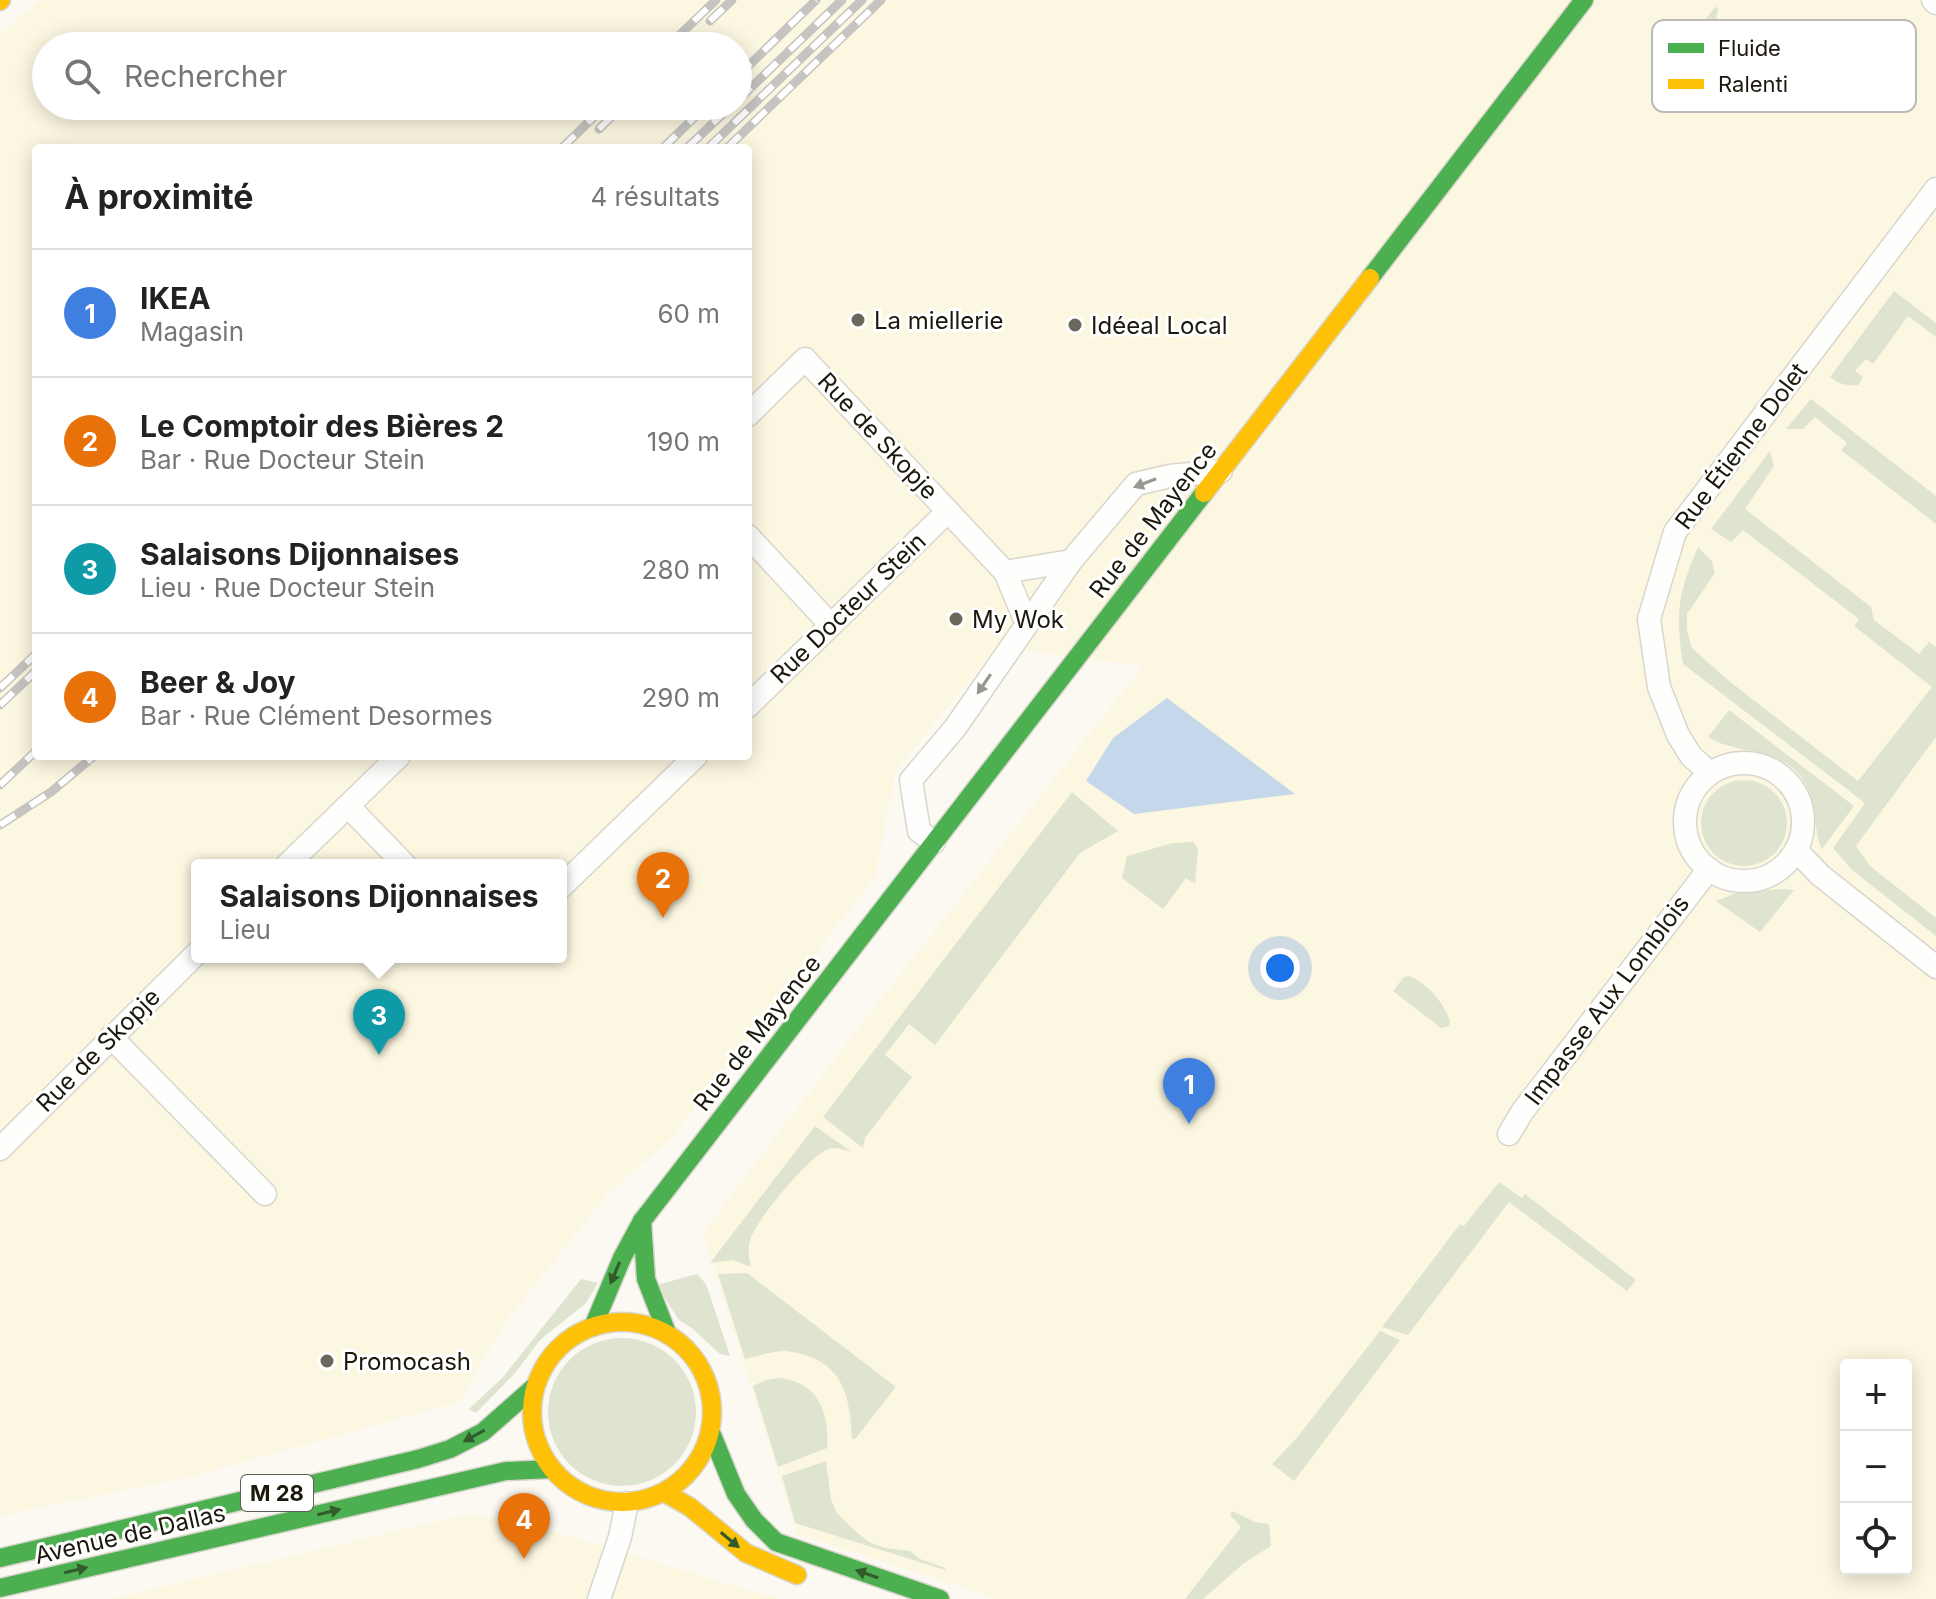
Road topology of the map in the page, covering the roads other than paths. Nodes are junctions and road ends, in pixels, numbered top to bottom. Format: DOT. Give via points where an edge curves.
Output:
graph roads {
  1 [pos="1584,0"];
  2 [pos="1936,189"];
  3 [pos="752,411"];
  4 [pos="1221,471"];
  5 [pos="948,511"];
  6 [pos="752,540"];
  7 [pos="1071,561"];
  8 [pos="1005,572"];
  9 [pos="1026,622"];
  10 [pos="831,625"];
  11 [pos="752,702"];
  12 [pos="395,760"];
  13 [pos="692,760"];
  14 [pos="1710,773"];
  15 [pos="348,806"];
  16 [pos="934,842"];
  17 [pos="1796,850"];
  18 [pos="293,859"];
  19 [pos="399,859"];
  20 [pos="1709,869"];
  21 [pos="567,881"];
  22 [pos="191,959"];
  23 [pos="1936,967"];
  24 [pos="111,1037"];
  25 [pos="1509,1134"];
  26 [pos="0,1149"];
  27 [pos="265,1194"];
  28 [pos="642,1221"];
  29 [pos="593,1327"];
  30 [pos="667,1333"];
  31 [pos="534,1387"];
  32 [pos="712,1435"];
  33 [pos="552,1469"];
  34 [pos="667,1494"];
  35 [pos="627,1503"];
  36 [pos="0,1558"];
  37 [pos="810,1581"];
  38 [pos="0,1588"];
  39 [pos="599,1599"];
  40 [pos="940,1599"];
  1 -- 4 [label="main road, Rue de Mayence"];
  2 -- 14 [label="street, Rue Étienne Dolet" via="1675,532 1649,619 1659,687 1678,735"];
  3 -- 5 [label="street, Rue de Skopje" via="805,359"];
  4 -- 7 [label="street, one-way" via="1136,484"];
  4 -- 16 [label="main road, Rue de Mayence"];
  5 -- 8 [label="street, Rue de Skopje"];
  5 -- 10 [label="street, Rue Docteur Stein"];
  6 -- 10 [label="street"];
  7 -- 8 [label="street"];
  7 -- 9 [label="street"];
  8 -- 9 [label="street, Rue de Skopje"];
  9 -- 16 [label="street, one-way" via="955,728 911,780 919,831"];
  10 -- 11 [label="street, Rue Docteur Stein"];
  12 -- 15 [label="street"];
  13 -- 21 [label="street"];
  14 -- 17 [label="street" via="1748,763 1784,778 1803,812"];
  14 -- 20 [label="street" via="1688,803 1685,821 1696,856"];
  15 -- 18 [label="street"];
  15 -- 19 [label="street"];
  16 -- 28 [label="main road, Rue de Mayence"];
  17 -- 20 [label="street" via="1783,866 1747,881"];
  17 -- 23 [label="street"];
  20 -- 25 [label="street, Impasse Aux Lomblois"];
  22 -- 24 [label="street, Rue de Skopje"];
  24 -- 26 [label="street, Rue de Skopje"];
  24 -- 27 [label="street"];
  28 -- 29 [label="main road, Rue de Mayence, one-way"];
  28 -- 30 [label="main road" via="646,1279"];
  29 -- 30 [label="main road" via="640,1324"];
  29 -- 31 [label="main road" via="566,1339 544,1363"];
  30 -- 32 [label="main road" via="698,1360 711,1389"];
  31 -- 33 [label="main road" via="530,1414 536,1442"];
  31 -- 36 [label="main road, Avenue de Dallas / M 28, one-way" via="483,1432 450,1449"];
  32 -- 34 [label="main road" via="692,1469"];
  40 -- 32 [label="main road, one-way" via="776,1542 742,1506"];
  33 -- 35 [label="main road" via="586,1494"];
  38 -- 33 [label="main road, Avenue de Dallas / M 28, one-way" via="506,1471"];
  34 -- 35 [label="main road"];
  34 -- 37 [label="main road, one-way" via="746,1553"];
  35 -- 39 [label="street"];
}
